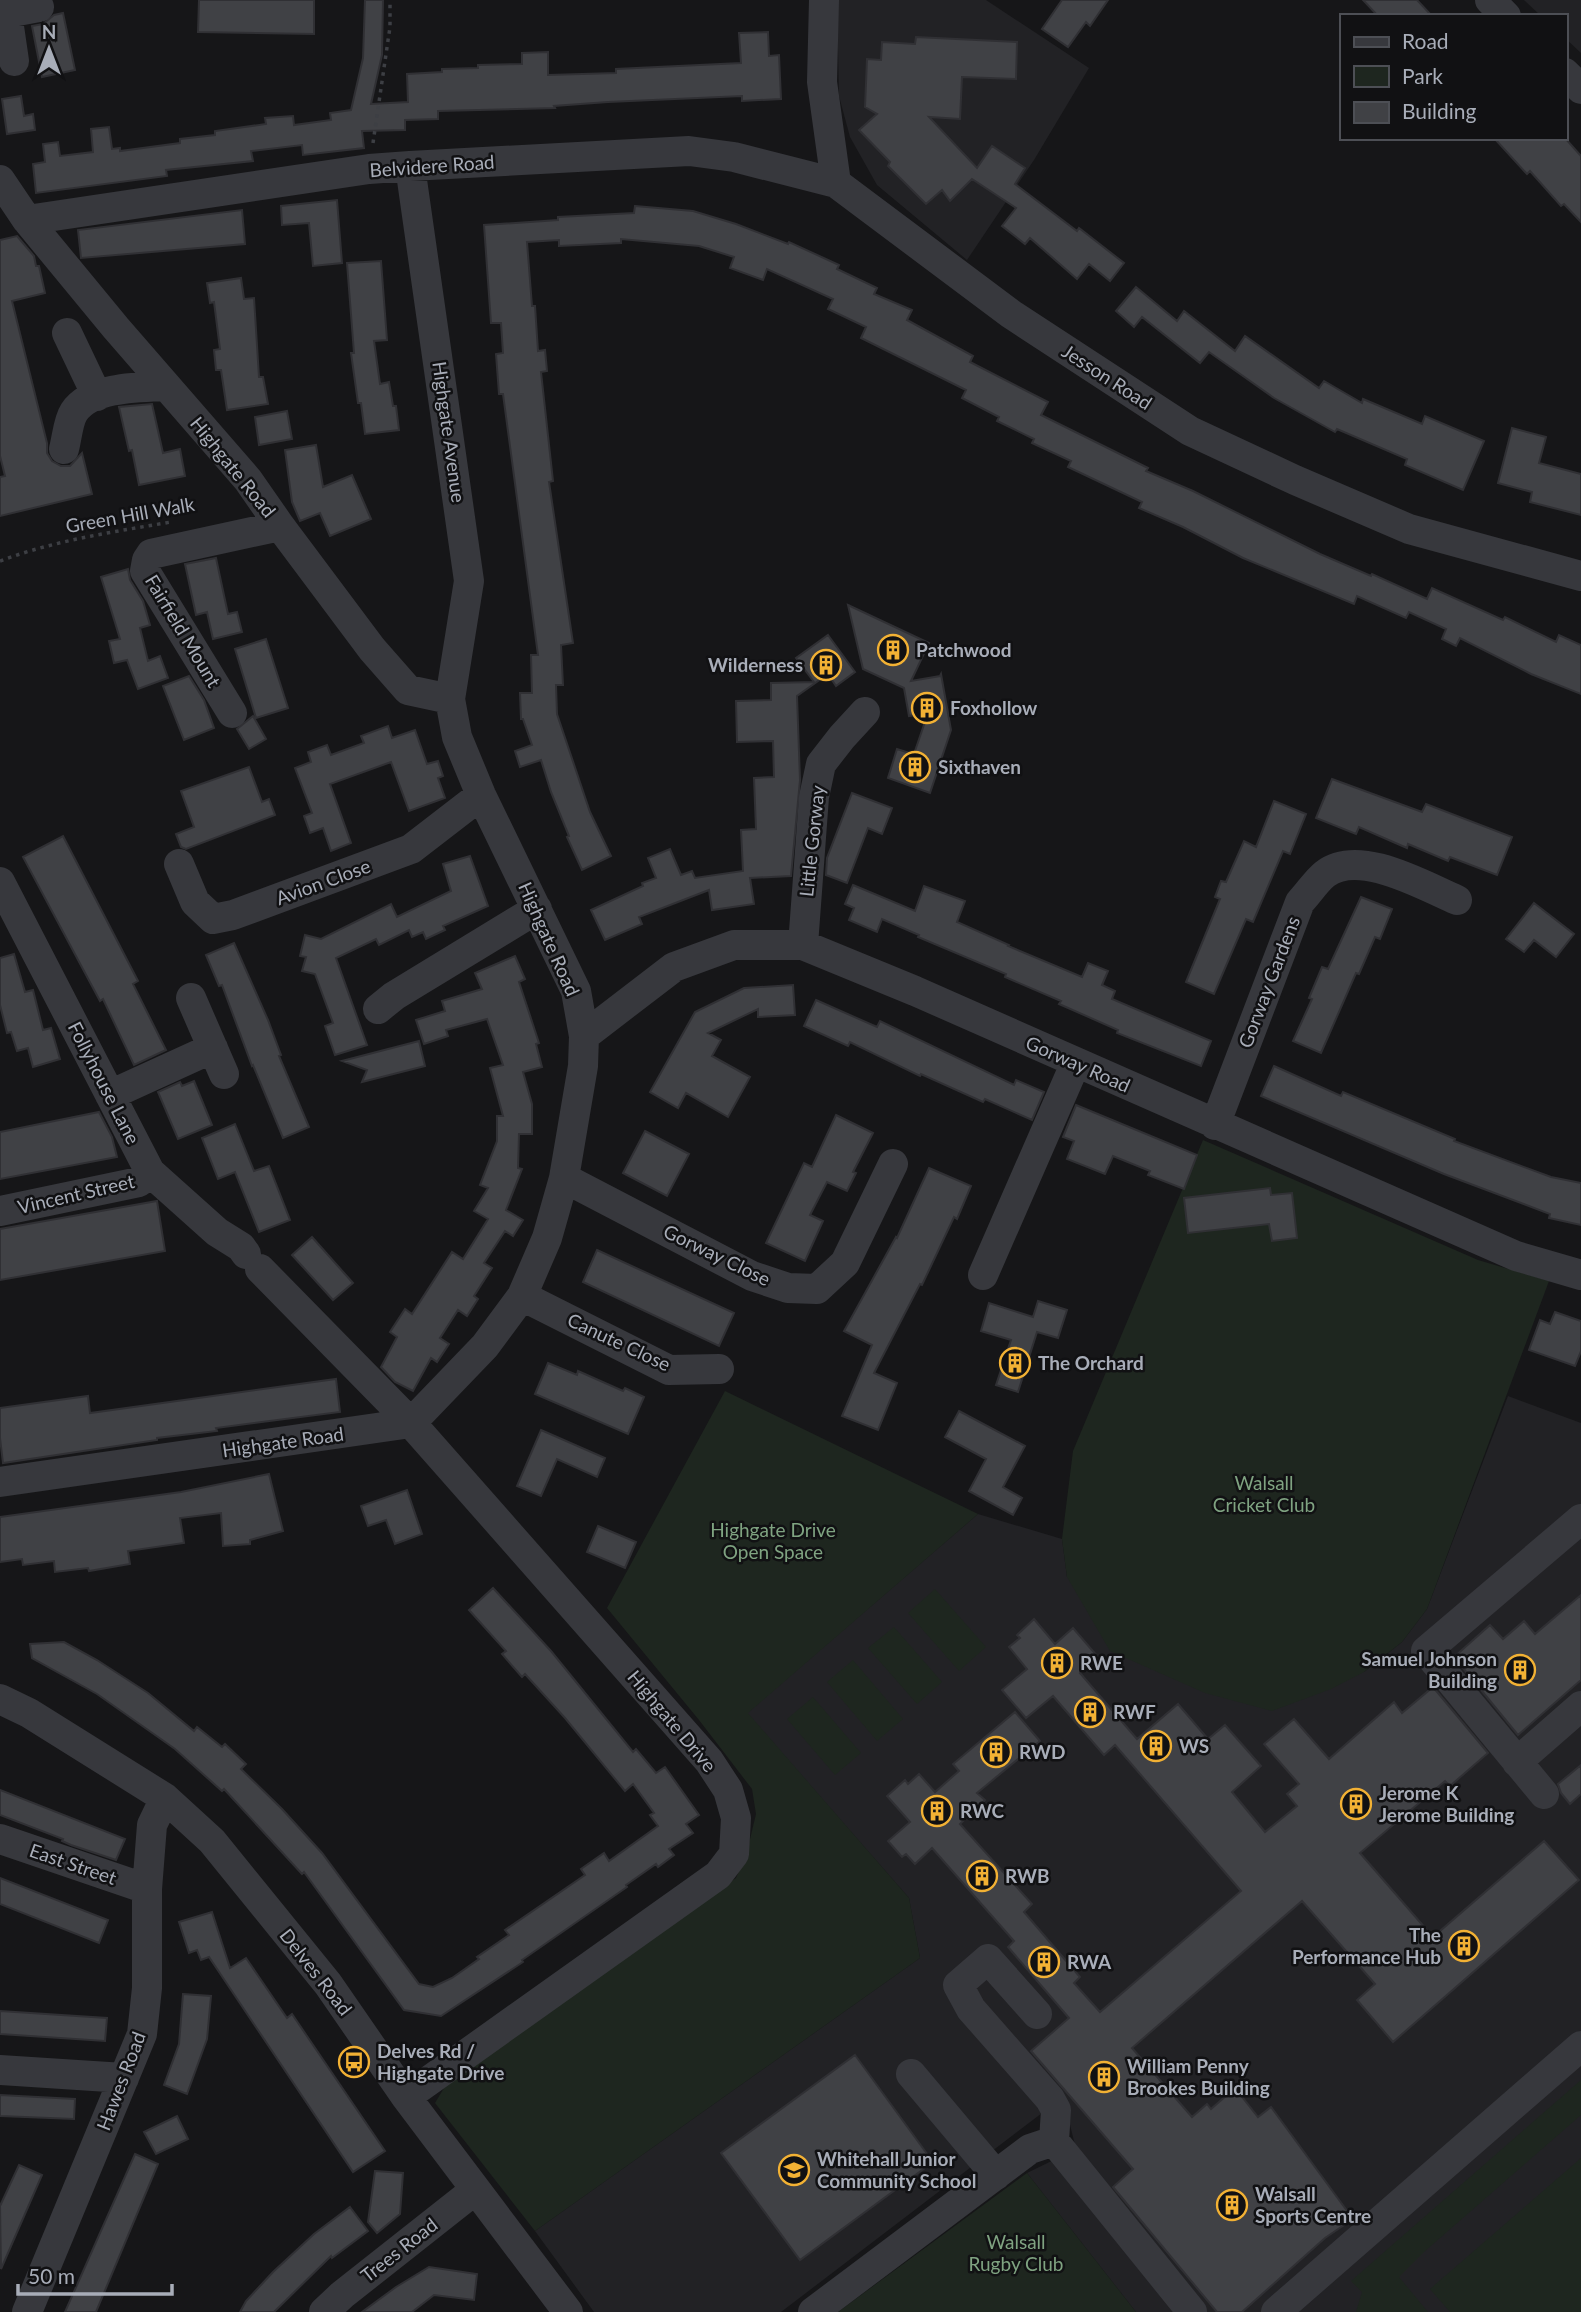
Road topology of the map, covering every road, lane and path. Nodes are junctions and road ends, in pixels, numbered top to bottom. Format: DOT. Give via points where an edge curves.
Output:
graph roads {
  1 [pos="390,0"];
  2 [pos="824,0"];
  3 [pos="1490,0"];
  4 [pos="38,7"];
  5 [pos="3,13"];
  6 [pos="1504,14"];
  7 [pos="14,61"];
  8 [pos="1567,76"];
  9 [pos="1581,89"];
  10 [pos="410,166"];
  11 [pos="369,169"];
  12 [pos="0,180"];
  13 [pos="836,183"];
  14 [pos="27,220"];
  15 [pos="67,333"];
  16 [pos="166,386"];
  17 [pos="97,396"];
  18 [pos="64,449"];
  19 [pos="175,521"];
  20 [pos="280,526"];
  21 [pos="0,561"];
  22 [pos="1581,576"];
  23 [pos="450,698"];
  24 [pos="865,712"];
  25 [pos="232,713"];
  26 [pos="481,795"];
  27 [pos="179,864"];
  28 [pos="0,882"];
  29 [pos="1437,900"];
  30 [pos="537,909"];
  31 [pos="803,945"];
  32 [pos="384,993"];
  33 [pos="191,998"];
  34 [pos="584,1036"];
  35 [pos="1076,1062"];
  36 [pos="110,1095"];
  37 [pos="1215,1125"];
  38 [pos="893,1164"];
  39 [pos="150,1172"];
  40 [pos="564,1178"];
  41 [pos="0,1210"];
  42 [pos="983,1275"];
  43 [pos="1581,1275"];
  44 [pos="522,1297"];
  45 [pos="719,1369"];
  46 [pos="411,1423"];
  47 [pos="0,1482"];
  48 [pos="1581,1519"];
  49 [pos="0,1699"];
  50 [pos="1581,1706"];
  51 [pos="1517,1762"];
  52 [pos="1544,1794"];
  53 [pos="165,1798"];
  54 [pos="0,1839"];
  55 [pos="147,1889"];
  56 [pos="1037,2014"];
  57 [pos="1581,2046"];
  58 [pos="0,2070"];
  59 [pos="911,2074"];
  60 [pos="124,2078"];
  61 [pos="406,2097"];
  62 [pos="1054,2141"];
  63 [pos="996,2175"];
  64 [pos="475,2190"];
  65 [pos="27,2312"];
  66 [pos="324,2312"];
  67 [pos="568,2312"];
  68 [pos="813,2312"];
  69 [pos="1192,2312"];
  70 [pos="1276,2312"];
  1 -- 11 [label="path"];
  2 -- 13 [label="street" via="822,82"];
  3 -- 6 [label="street"];
  4 -- 5 [label="street"];
  5 -- 7 [label="street"];
  8 -- 9 [label="street"];
  10 -- 11 [label="street, Belvidere Road"];
  10 -- 13 [label="street, Belvidere Road" via="689,151 734,157"];
  10 -- 23 [label="street, Highgate Avenue" via="469,581"];
  11 -- 14 [label="street, Belvidere Road"];
  12 -- 14 [label="street, Highgate Road"];
  13 -- 22 [label="street, Jesson Road" via="1011,314 1190,431 1409,529"];
  14 -- 16 [label="street, Highgate Road"];
  15 -- 17 [label="street"];
  16 -- 17 [label="street" via="121,388"];
  16 -- 20 [label="street, Highgate Road" via="248,480"];
  17 -- 18 [label="street" via="73,412"];
  19 -- 21 [label="path, Green Hill Walk" via="37,547"];
  20 -- 23 [label="street, Highgate Road" via="408,690"];
  20 -- 25 [label="street, Fairfield Mount" via="151,554 146,560 145,571"];
  23 -- 26 [label="street, Highgate Road" via="457,737"];
  24 -- 31 [label="street, Little Gorway" via="821,764 814,797"];
  26 -- 27 [label="street, Avion Close" via="411,849 233,915 213,919 195,902"];
  26 -- 30 [label="street, Highgate Road"];
  28 -- 36 [label="street, Follyhouse Lane"];
  29 -- 37 [label="street, Gorway Gardens" via="1370,864 1347,864 1325,874 1300,902"];
  30 -- 32 [label="street"];
  30 -- 34 [label="street, Highgate Road" via="576,991"];
  31 -- 34 [label="street, Gorway Road" via="734,945 674,967"];
  31 -- 35 [label="street, Gorway Road"];
  33 -- 36 [label="street" via="219,1061"];
  34 -- 40 [label="street, Highgate Road"];
  35 -- 37 [label="street, Gorway Road"];
  35 -- 42 [label="street"];
  36 -- 39 [label="street, Follyhouse Lane"];
  37 -- 43 [label="street, Gorway Road" via="1516,1256"];
  38 -- 40 [label="street, Gorway Close" via="845,1264 817,1289 788,1288 752,1276"];
  39 -- 41 [label="street, Vincent Street" via="139,1182"];
  39 -- 46 [label="street, Follyhouse Lane" via="193,1212 241,1247"];
  40 -- 44 [label="street, Highgate Road" via="547,1238"];
  44 -- 45 [label="street, Canute Close" via="669,1370"];
  44 -- 46 [label="street, Highgate Road" via="485,1346"];
  46 -- 47 [label="street, Highgate Road"];
  46 -- 61 [label="street, Highgate Drive" via="709,1761 728,1790 736,1818 734,1854 718,1875"];
  48 -- 51 [label="street" via="1426,1651"];
  49 -- 53 [label="street, Delves Road"];
  50 -- 51 [label="street"];
  51 -- 52 [label="street"];
  53 -- 55 [label="street, Hawes Road" via="152,1825"];
  53 -- 61 [label="street, Delves Road" via="212,1841 328,1984"];
  54 -- 55 [label="street, East Street"];
  55 -- 60 [label="street, Hawes Road" via="142,2034"];
  56 -- 62 [label="street" via="988,1959 958,1985 971,2009 1050,2099 1056,2110"];
  57 -- 70 [label="street"];
  58 -- 60 [label="street"];
  59 -- 63 [label="street"];
  60 -- 65 [label="street, Hawes Road"];
  61 -- 64 [label="street, Delves Road"];
  62 -- 63 [label="street" via="1030,2150"];
  62 -- 69 [label="street"];
  63 -- 68 [label="street"];
  64 -- 66 [label="street, Trees Road"];
  64 -- 67 [label="street, Delves Road"];
}
